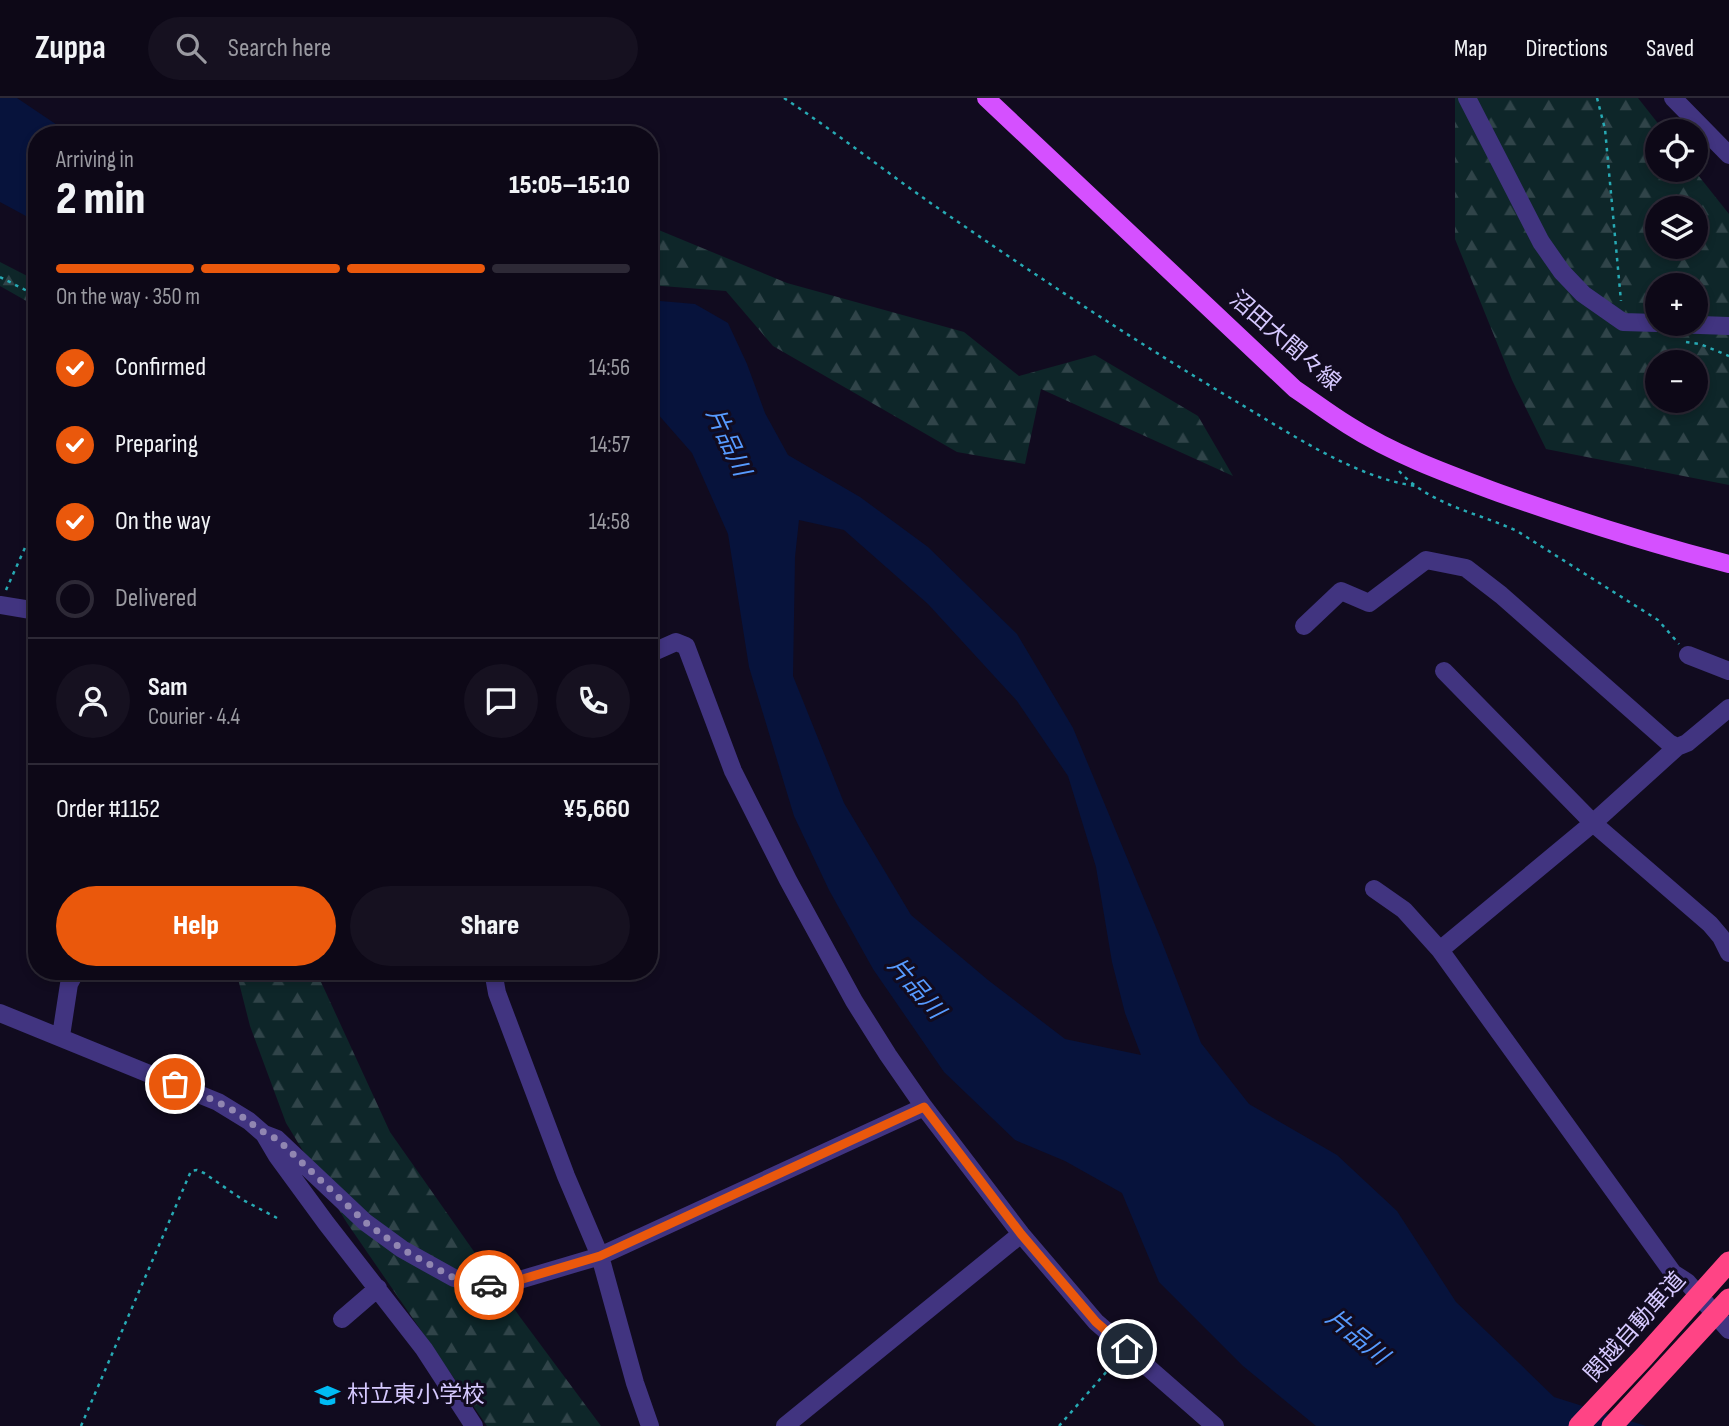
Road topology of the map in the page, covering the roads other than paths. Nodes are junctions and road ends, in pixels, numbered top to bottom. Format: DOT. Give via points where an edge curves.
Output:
graph roads {
  1 [pos="986,98"];
  2 [pos="1467,98"];
  3 [pos="1673,98"];
  4 [pos="1729,155"];
  5 [pos="1645,323"];
  6 [pos="1708,325"];
  7 [pos="1729,326"];
  8 [pos="1729,564"];
  9 [pos="3,598"];
  10 [pos="28,608"];
  11 [pos="1304,626"];
  12 [pos="658,650"];
  13 [pos="1688,655"];
  14 [pos="1444,671"];
  15 [pos="1729,671"];
  16 [pos="1729,708"];
  17 [pos="1677,747"];
  18 [pos="1592,823"];
  19 [pos="1374,889"];
  20 [pos="1440,950"];
  21 [pos="1729,953"];
  22 [pos="71,980"];
  23 [pos="495,980"];
  24 [pos="0,1013"];
  25 [pos="61,1036"];
  26 [pos="924,1107"];
  27 [pos="264,1134"];
  28 [pos="1021,1234"];
  29 [pos="600,1256"];
  30 [pos="1729,1262"];
  31 [pos="378,1288"];
  32 [pos="1729,1299"];
  33 [pos="342,1320"];
  34 [pos="1727,1325"];
  35 [pos="474,1426"];
  36 [pos="650,1426"];
  37 [pos="785,1426"];
  38 [pos="1215,1426"];
  39 [pos="1578,1426"];
  40 [pos="1612,1426"];
  1 -- 8 [label="main road, 沼田大間々線" via="1296,389 1349,426 1454,476 1576,521"];
  2 -- 5 [label="street" via="1541,242 1562,272 1583,294 1623,322"];
  3 -- 4 [label="street"];
  6 -- 7 [label="street"];
  9 -- 10 [label="street"];
  11 -- 17 [label="street" via="1340,591 1369,603 1426,560 1466,568"];
  12 -- 26 [label="street" via="676,642 686,646 733,771 788,880 854,1001"];
  13 -- 15 [label="street"];
  14 -- 18 [label="street"];
  16 -- 17 [label="street"];
  17 -- 18 [label="street"];
  18 -- 20 [label="street"];
  18 -- 21 [label="street" via="1710,924"];
  19 -- 20 [label="street" via="1404,909"];
  20 -- 34 [label="street" via="1673,1273"];
  22 -- 25 [label="street"];
  23 -- 29 [label="street"];
  24 -- 25 [label="street"];
  25 -- 27 [label="street" via="218,1102"];
  26 -- 28 [label="street"];
  26 -- 29 [label="street"];
  27 -- 29 [label="street" via="277,1139 365,1222 454,1278 496,1287"];
  27 -- 31 [label="street"];
  28 -- 37 [label="street"];
  28 -- 38 [label="street" via="1096,1322"];
  29 -- 36 [label="street"];
  30 -- 39 [label="highway, 関越自動車道, bridge"];
  31 -- 33 [label="street"];
  31 -- 35 [label="street"];
  32 -- 40 [label="highway, bridge"];
}
